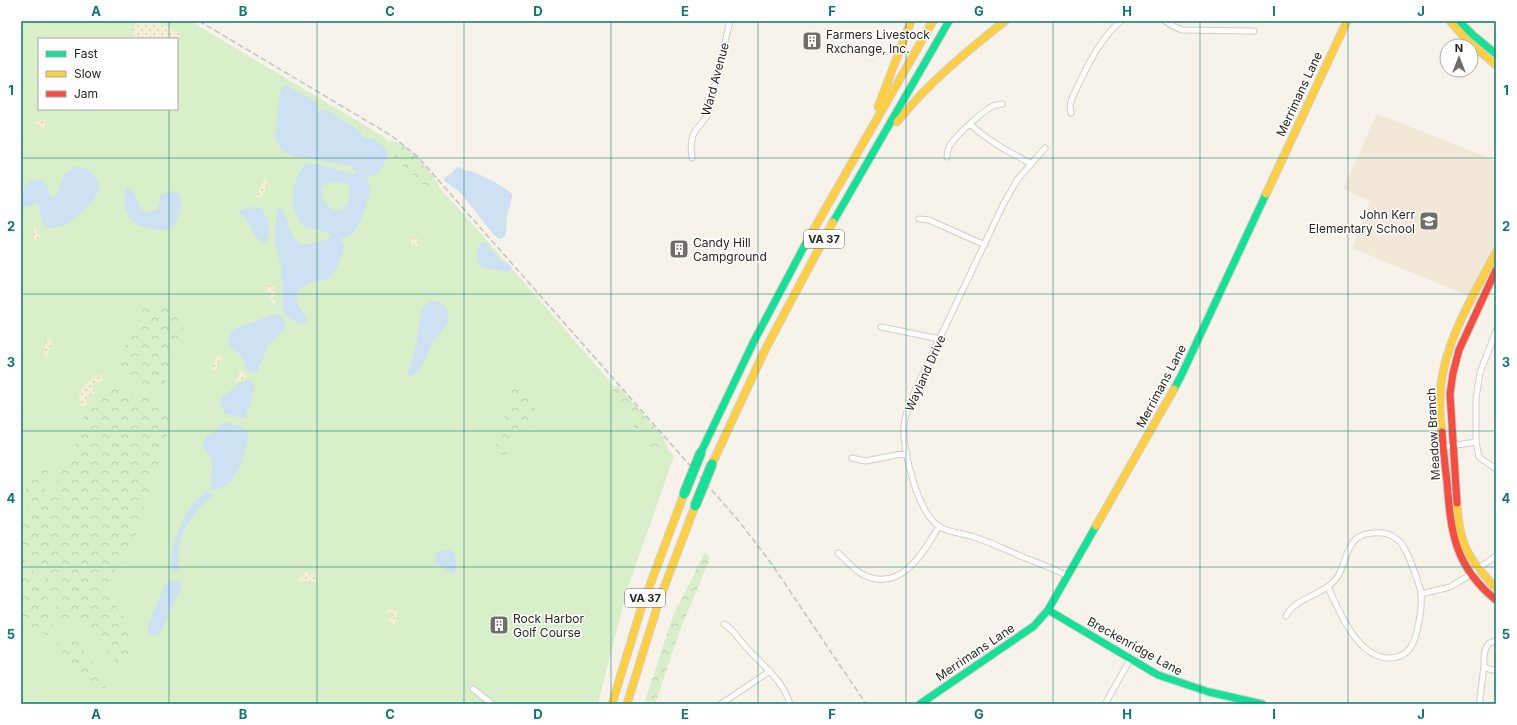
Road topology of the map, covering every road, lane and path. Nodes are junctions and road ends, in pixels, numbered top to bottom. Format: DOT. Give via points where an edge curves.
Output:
graph roads {
  1 [pos="730,21"];
  2 [pos="912,21"];
  3 [pos="933,21"];
  4 [pos="949,21"];
  5 [pos="1005,21"];
  6 [pos="1121,21"];
  7 [pos="1165,21"];
  8 [pos="1347,21"];
  9 [pos="1450,21"];
  10 [pos="1459,21"];
  11 [pos="1254,31"];
  12 [pos="1496,54"];
  13 [pos="1496,65"];
  14 [pos="1002,104"];
  15 [pos="1071,113"];
  16 [pos="970,124"];
  17 [pos="1045,148"];
  18 [pos="947,157"];
  19 [pos="692,158"];
  20 [pos="1030,163"];
  21 [pos="842,178"];
  22 [pos="854,188"];
  23 [pos="919,219"];
  24 [pos="985,244"];
  25 [pos="1496,252"];
  26 [pos="1496,270"];
  27 [pos="880,327"];
  28 [pos="1496,331"];
  29 [pos="940,339"];
  30 [pos="1476,442"];
  31 [pos="1444,447"];
  32 [pos="1454,447"];
  33 [pos="907,453"];
  34 [pos="852,458"];
  35 [pos="1496,469"];
  36 [pos="939,526"];
  37 [pos="838,553"];
  38 [pos="1496,556"];
  39 [pos="1474,572"];
  40 [pos="1067,576"];
  41 [pos="1328,587"];
  42 [pos="1496,588"];
  43 [pos="1421,594"];
  44 [pos="1496,600"];
  45 [pos="1048,610"];
  46 [pos="1286,616"];
  47 [pos="724,624"];
  48 [pos="1496,641"];
  49 [pos="1131,658"];
  50 [pos="1484,666"];
  51 [pos="1496,670"];
  52 [pos="770,671"];
  53 [pos="473,689"];
  54 [pos="492,704"];
  55 [pos="612,704"];
  56 [pos="627,704"];
  57 [pos="721,704"];
  58 [pos="790,704"];
  59 [pos="920,704"];
  60 [pos="1105,704"];
  61 [pos="1262,704"];
  62 [pos="1480,704"];
  1 -- 19 [label="street, Ward Avenue" via="708,114 692,139"];
  2 -- 21 [label="main road" via="878,106"];
  3 -- 21 [label="main road, VA 37"];
  4 -- 22 [label="main road, VA 37"];
  5 -- 22 [label="main road" via="947,68 916,98 894,126"];
  6 -- 15 [label="street" via="1097,47 1072,98"];
  7 -- 11 [label="street" via="1182,30"];
  8 -- 40 [label="main road, Merrimans Lane" via="1181,376"];
  9 -- 13 [label="main road" via="1468,41"];
  10 -- 12 [label="main road"];
  14 -- 16 [label="street" via="988,109"];
  16 -- 18 [label="street" via="948,148"];
  16 -- 20 [label="street" via="992,142"];
  17 -- 20 [label="street, Wayland Drive"];
  20 -- 24 [label="street, Wayland Drive" via="1011,190"];
  21 -- 55 [label="main road, VA 37, bridge" via="761,325 701,452 641,609"];
  22 -- 56 [label="main road, VA 37, bridge" via="781,317 737,407 695,506 659,601"];
  23 -- 24 [label="street" via="928,220"];
  24 -- 29 [label="street, Wayland Drive"];
  25 -- 31 [label="main road, Meadow Branch" via="1449,352 1442,375 1440,394"];
  26 -- 32 [label="main road, Meadow Branch" via="1459,350 1453,373 1450,394"];
  27 -- 29 [label="street"];
  28 -- 30 [label="street" via="1480,373 1476,398"];
  29 -- 33 [label="street, Wayland Drive" via="916,388 905,419"];
  30 -- 32 [label="street"];
  30 -- 35 [label="street" via="1479,457"];
  31 -- 32 [label="street"];
  31 -- 39 [label="main road, Meadow Branch" via="1452,527 1459,553"];
  32 -- 39 [label="main road, Meadow Branch" via="1460,533"];
  33 -- 34 [label="street" via="865,461"];
  33 -- 36 [label="street, Wayland Drive" via="919,498 926,513"];
  36 -- 37 [label="street" via="914,564 895,576 882,579 868,577"];
  36 -- 40 [label="street, Wayland Drive" via="948,531 973,536"];
  38 -- 39 [label="street"];
  39 -- 42 [label="main road"];
  39 -- 43 [label="street" via="1450,587"];
  39 -- 44 [label="main road" via="1479,585"];
  40 -- 45 [label="main road, Merrimans Lane"];
  41 -- 43 [label="street" via="1340,572 1352,543 1365,534 1378,532 1390,535 1402,544"];
  41 -- 43 [label="street" via="1356,640 1370,652 1386,658 1403,655 1414,643"];
  41 -- 46 [label="street" via="1294,605"];
  45 -- 49 [label="main road, Breckenridge Lane"];
  45 -- 59 [label="main road, Merrimans Lane" via="1027,632"];
  47 -- 52 [label="street" via="733,630 756,659"];
  48 -- 50 [label="street" via="1487,645"];
  49 -- 60 [label="street"];
  49 -- 61 [label="main road, Breckenridge Lane" via="1158,675 1188,687"];
  50 -- 51 [label="street"];
  50 -- 62 [label="street"];
  52 -- 57 [label="street"];
  52 -- 58 [label="street"];
  53 -- 54 [label="street"];
}
